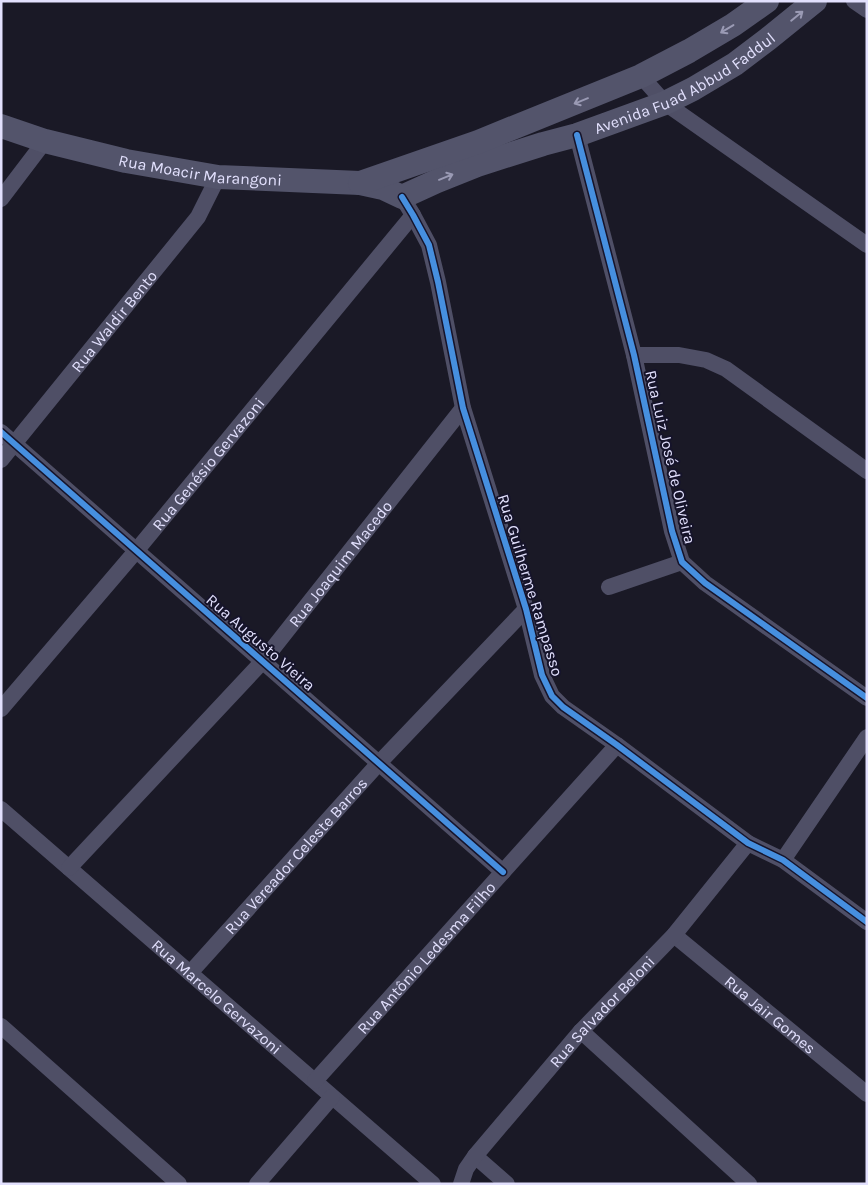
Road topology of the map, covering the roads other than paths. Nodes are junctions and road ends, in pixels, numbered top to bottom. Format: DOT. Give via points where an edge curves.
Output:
graph roads {
  1 [pos="767,1"];
  2 [pos="815,1"];
  3 [pos="854,1"];
  4 [pos="867,10"];
  5 [pos="641,76"];
  6 [pos="665,103"];
  7 [pos="1,126"];
  8 [pos="578,135"];
  9 [pos="45,141"];
  10 [pos="218,177"];
  11 [pos="360,183"];
  12 [pos="1,199"];
  13 [pos="408,206"];
  14 [pos="867,244"];
  15 [pos="634,355"];
  16 [pos="462,408"];
  17 [pos="1,432"];
  18 [pos="15,444"];
  19 [pos="1,460"];
  20 [pos="867,471"];
  21 [pos="136,551"];
  22 [pos="682,562"];
  23 [pos="609,587"];
  24 [pos="526,609"];
  25 [pos="263,662"];
  26 [pos="867,698"];
  27 [pos="1,709"];
  28 [pos="867,737"];
  29 [pos="617,745"];
  30 [pos="379,763"];
  31 [pos="1,809"];
  32 [pos="748,843"];
  33 [pos="783,860"];
  34 [pos="69,868"];
  35 [pos="503,872"];
  36 [pos="867,922"];
  37 [pos="674,935"];
  38 [pos="190,973"];
  39 [pos="1,1026"];
  40 [pos="581,1031"];
  41 [pos="315,1081"];
  42 [pos="867,1094"];
  43 [pos="332,1097"];
  44 [pos="476,1156"];
  45 [pos="179,1184"];
  46 [pos="257,1184"];
  47 [pos="433,1184"];
  48 [pos="460,1184"];
  49 [pos="507,1184"];
  50 [pos="749,1184"];
  1 -- 5 [label="street, Avenida Fuad Abbud Faddul, one-way" via="733,25"];
  6 -- 2 [label="street, Avenida Fuad Abbud Faddul, one-way" via="735,64"];
  3 -- 4 [label="street"];
  5 -- 6 [label="street"];
  5 -- 11 [label="street, Avenida Fuad Abbud Faddul, one-way" via="478,142"];
  6 -- 8 [label="street, Avenida Fuad Abbud Faddul"];
  6 -- 14 [label="street"];
  7 -- 9 [label="street, Rua Moacir Marangoni"];
  13 -- 8 [label="street, Avenida Fuad Abbud Faddul, one-way" via="437,181 477,165"];
  8 -- 15 [label="street, Rua Luiz José de Oliveira"];
  9 -- 10 [label="street, Rua Moacir Marangoni" via="126,161"];
  9 -- 12 [label="street"];
  10 -- 11 [label="street, Rua Moacir Marangoni"];
  10 -- 18 [label="street, Rua Waldir Bento" via="198,217"];
  11 -- 13 [label="street, Rua Moacir Marangoni" via="383,188"];
  13 -- 16 [label="street, Rua Guilherme Rampasso" via="428,244"];
  13 -- 21 [label="street, Rua Genésio Gervazoni"];
  15 -- 20 [label="street" via="680,355 706,360 726,369"];
  15 -- 22 [label="street, Rua Luiz José de Oliveira" via="672,531"];
  16 -- 24 [label="street, Rua Guilherme Rampasso"];
  16 -- 25 [label="street, Rua Joaquim Macedo"];
  17 -- 18 [label="street, Rua Augusto Vieira"];
  18 -- 19 [label="street, Rua Waldir Bento"];
  18 -- 21 [label="street, Rua Augusto Vieira"];
  21 -- 25 [label="street, Rua Augusto Vieira"];
  21 -- 27 [label="street, Rua Genésio Gervazoni"];
  22 -- 23 [label="street"];
  22 -- 26 [label="street, Rua Luiz José de Oliveira" via="705,584"];
  24 -- 29 [label="street, Rua Guilherme Rampasso" via="542,675 552,696"];
  24 -- 30 [label="street, Rua Vereador Celeste Barros"];
  25 -- 30 [label="street, Rua Augusto Vieira"];
  25 -- 34 [label="street, Rua Joaquim Macedo"];
  28 -- 33 [label="street"];
  29 -- 32 [label="street, Rua Guilherme Rampasso"];
  29 -- 35 [label="street, Rua Antônio Ledesma Filho"];
  30 -- 35 [label="street, Rua Augusto Vieira"];
  30 -- 38 [label="street, Rua Vereador Celeste Barros"];
  31 -- 34 [label="street, Rua Marcelo Gervazoni"];
  32 -- 33 [label="street, Rua Guilherme Rampasso"];
  32 -- 37 [label="street, Rua Salvador Beloni"];
  33 -- 36 [label="street, Rua Guilherme Rampasso"];
  34 -- 38 [label="street, Rua Marcelo Gervazoni"];
  35 -- 41 [label="street, Rua Antônio Ledesma Filho"];
  37 -- 40 [label="street, Rua Salvador Beloni"];
  37 -- 42 [label="street, Rua Jair Gomes"];
  38 -- 41 [label="street, Rua Marcelo Gervazoni"];
  39 -- 45 [label="street"];
  40 -- 44 [label="street, Rua Salvador Beloni"];
  40 -- 50 [label="street"];
  41 -- 43 [label="street, Rua Marcelo Gervazoni"];
  43 -- 46 [label="street"];
  43 -- 47 [label="street, Rua Marcelo Gervazoni"];
  44 -- 48 [label="street, Rua Salvador Beloni"];
  44 -- 49 [label="street"];
}
